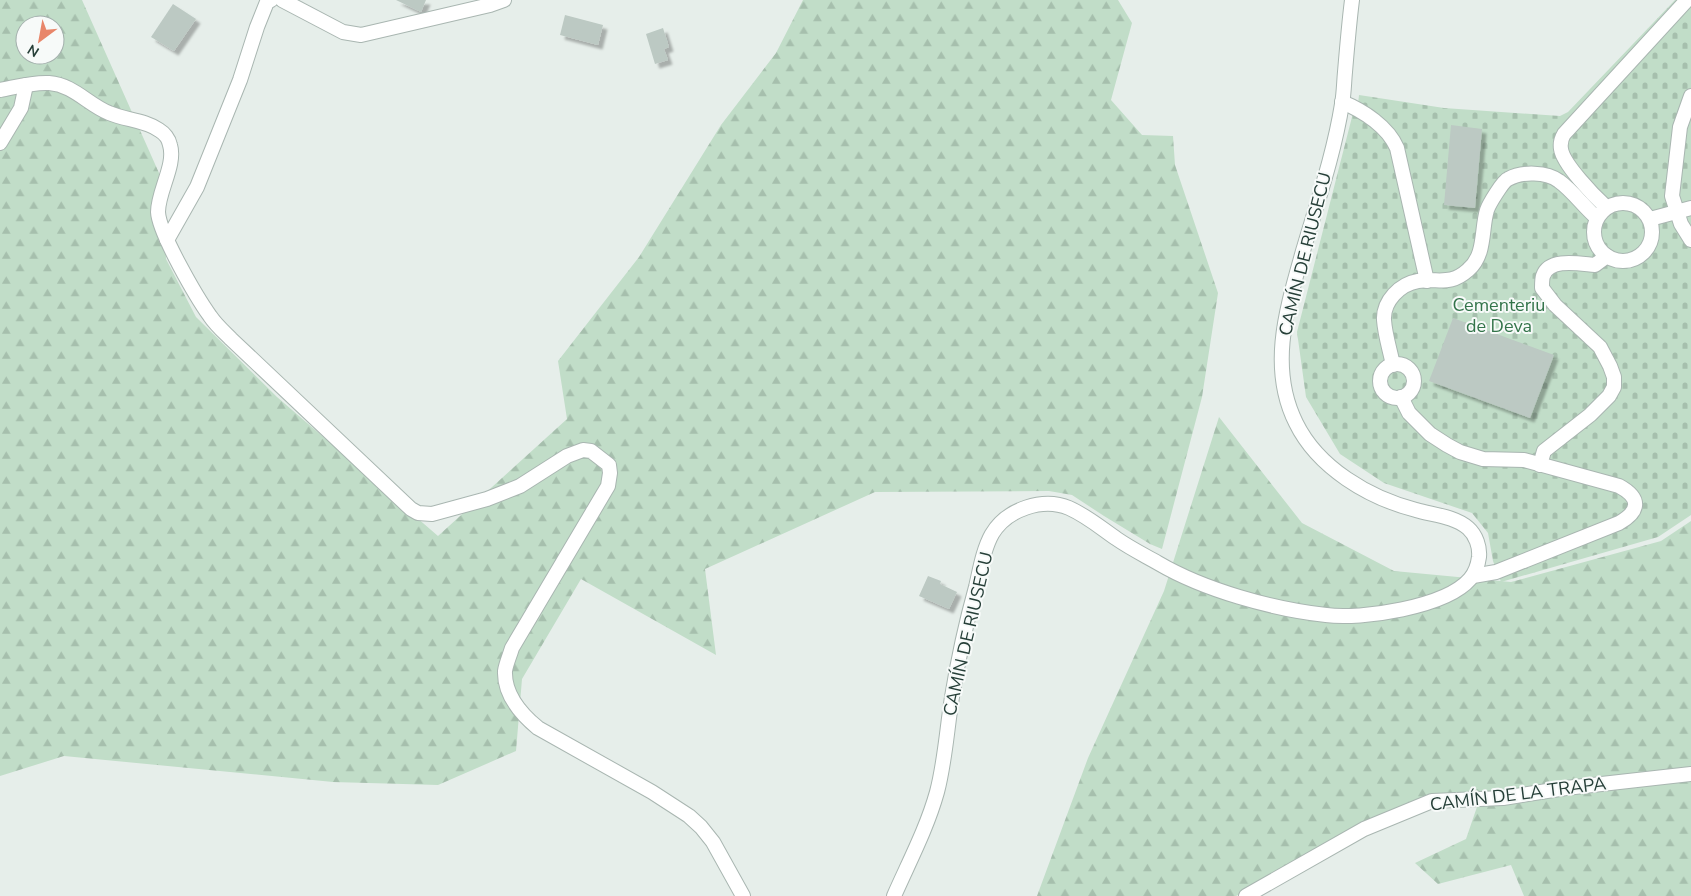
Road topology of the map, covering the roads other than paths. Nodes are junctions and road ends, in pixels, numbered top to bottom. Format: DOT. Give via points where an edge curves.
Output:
graph roads {
  1 [pos="271,0"];
  2 [pos="282,0"];
  3 [pos="504,0"];
  4 [pos="1352,0"];
  5 [pos="1687,0"];
  6 [pos="26,85"];
  7 [pos="0,90"];
  8 [pos="1691,96"];
  9 [pos="1342,102"];
  10 [pos="0,143"];
  11 [pos="1606,207"];
  12 [pos="1691,208"];
  13 [pos="1677,212"];
  14 [pos="1597,218"];
  15 [pos="1650,219"];
  16 [pos="167,240"];
  17 [pos="1691,240"];
  18 [pos="1607,256"];
  19 [pos="1427,281"];
  20 [pos="1393,364"];
  21 [pos="1401,397"];
  22 [pos="1540,465"];
  23 [pos="1473,576"];
  24 [pos="1691,774"];
  25 [pos="742,896"];
  26 [pos="894,896"];
  27 [pos="1246,896"];
  1 -- 16 [label="street" via="267,2 257,27 198,187"];
  2 -- 3 [label="street" via="343,32 361,35"];
  4 -- 9 [label="street, CAMÍN DE RIUSECU"];
  5 -- 11 [label="street" via="1560,142 1565,160"];
  6 -- 7 [label="street"];
  6 -- 10 [label="street" via="22,108"];
  6 -- 16 [label="street" via="49,83 66,86 108,113 148,125 167,138 171,156 158,213"];
  8 -- 13 [label="street" via="1680,127 1676,155 1672,196"];
  9 -- 19 [label="street" via="1382,127 1397,148"];
  9 -- 23 [label="street, CAMÍN DE RIUSECU" via="1283,332 1281,363 1286,399 1297,426 1336,472 1378,496 1411,509 1451,518 1470,530 1479,546"];
  11 -- 14 [label="street"];
  11 -- 15 [label="street" via="1631,203 1639,206"];
  12 -- 13 [label="street"];
  13 -- 15 [label="street"];
  13 -- 17 [label="street"];
  14 -- 18 [label="street" via="1595,241"];
  14 -- 19 [label="street" via="1560,181 1541,174 1517,175 1506,180 1487,208 1476,261 1456,279"];
  15 -- 18 [label="street" via="1652,238 1642,254 1625,261"];
  16 -- 25 [label="street" via="195,293 218,325 418,513 432,514 488,499 520,486 567,456 583,450 591,451 609,465 608,486 512,648 505,670 507,688 520,711 538,728 689,816 713,842"];
  18 -- 22 [label="street" via="1595,265 1562,263 1550,266 1543,275 1542,288 1555,305 1600,347 1614,377 1614,387 1590,415 1544,451"];
  19 -- 20 [label="street" via="1399,288 1390,298 1384,318"];
  20 -- 21 [label="street" via="1384,371 1380,382 1389,396"];
  20 -- 21 [label="street" via="1412,372 1412,388"];
  21 -- 22 [label="street" via="1409,413 1430,434 1460,452 1483,459 1524,460"];
  22 -- 23 [label="street" via="1619,486 1635,500 1636,509 1620,523 1496,572"];
  23 -- 26 [label="street, CAMÍN DE RIUSECU" via="1452,592 1400,610 1339,617 1306,613 1210,587 1164,567 1064,506 1040,503 1020,510 1003,520 987,546 955,678 937,792"];
  24 -- 27 [label="street, CAMÍN DE LA TRAPA" via="1503,798 1432,802 1364,829"];
}
